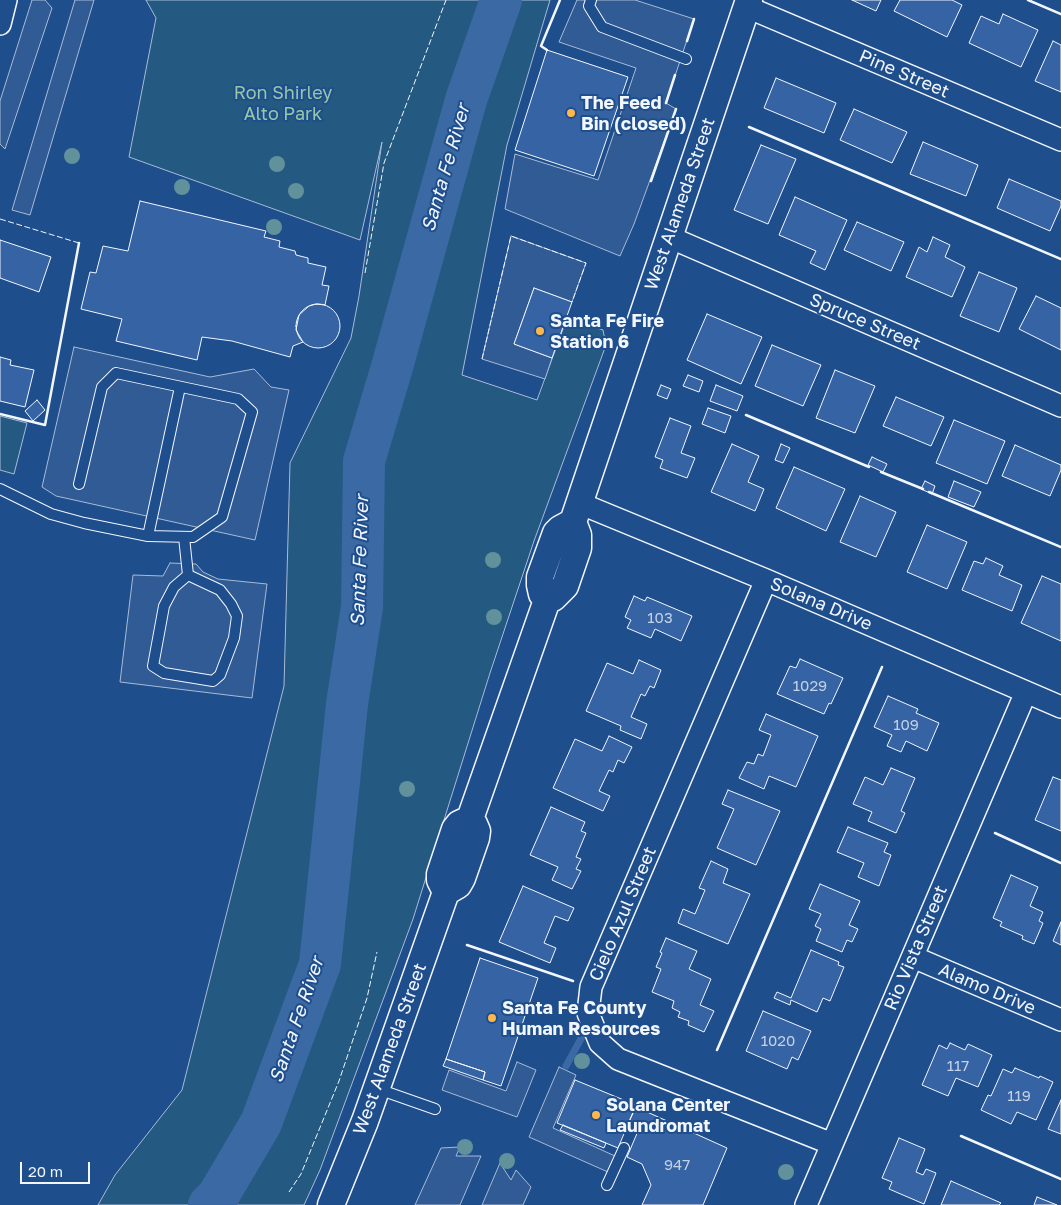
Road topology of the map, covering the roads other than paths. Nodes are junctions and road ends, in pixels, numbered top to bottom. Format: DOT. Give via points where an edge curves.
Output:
graph roads {
  1 [pos="6,0"];
  2 [pos="591,0"];
  3 [pos="748,3"];
  4 [pos="0,24"];
  5 [pos="686,59"];
  6 [pos="1061,140"];
  7 [pos="669,238"];
  8 [pos="180,387"];
  9 [pos="1061,406"];
  10 [pos="79,484"];
  11 [pos="0,489"];
  12 [pos="576,512"];
  13 [pos="148,536"];
  14 [pos="184,537"];
  15 [pos="188,575"];
  16 [pos="766,580"];
  17 [pos="1026,692"];
  18 [pos="1061,707"];
  19 [pos="913,957"];
  20 [pos="1061,1020"];
  21 [pos="377,1088"];
  22 [pos="434,1109"];
  23 [pos="832,1144"];
  24 [pos="624,1148"];
  25 [pos="606,1185"];
  26 [pos="331,1205"];
  27 [pos="806,1205"];
  1 -- 4 [label="street"];
  2 -- 5 [label="lane" via="589,6 602,27"];
  3 -- 6 [label="street, Pine Street"];
  3 -- 7 [label="street, West Alameda Street"];
  7 -- 9 [label="street, Spruce Street"];
  7 -- 12 [label="street, West Alameda Street"];
  8 -- 10 [label="lane" via="116,373 102,387"];
  8 -- 13 [label="lane"];
  8 -- 14 [label="lane" via="238,399 252,412 222,517 193,537"];
  11 -- 13 [label="lane" via="50,514"];
  12 -- 16 [label="street, Solana Drive"];
  12 -- 21 [label="street, West Alameda Street" via="578,548 565,586 547,600 470,819 477,831 476,838 462,878 458,885 446,892"];
  13 -- 14 [label="lane"];
  14 -- 15 [label="lane"];
  15 -- 15 [label="lane" via="174,587 164,606 153,666 164,673 213,681 220,675 234,638 237,616 220,590"];
  16 -- 17 [label="street, Solana Drive"];
  16 -- 23 [label="street, Cielo Azul Street" via="591,988 588,1013 600,1043 618,1059"];
  17 -- 18 [label="street, Solana Drive"];
  17 -- 19 [label="street, Rio Vista Street"];
  19 -- 20 [label="street, Alamo Drive"];
  19 -- 23 [label="street, Rio Vista Street"];
  21 -- 22 [label="lane"];
  21 -- 26 [label="street, West Alameda Street"];
  23 -- 27 [label="street, Rio Vista Street"];
  24 -- 25 [label="lane"];
}
